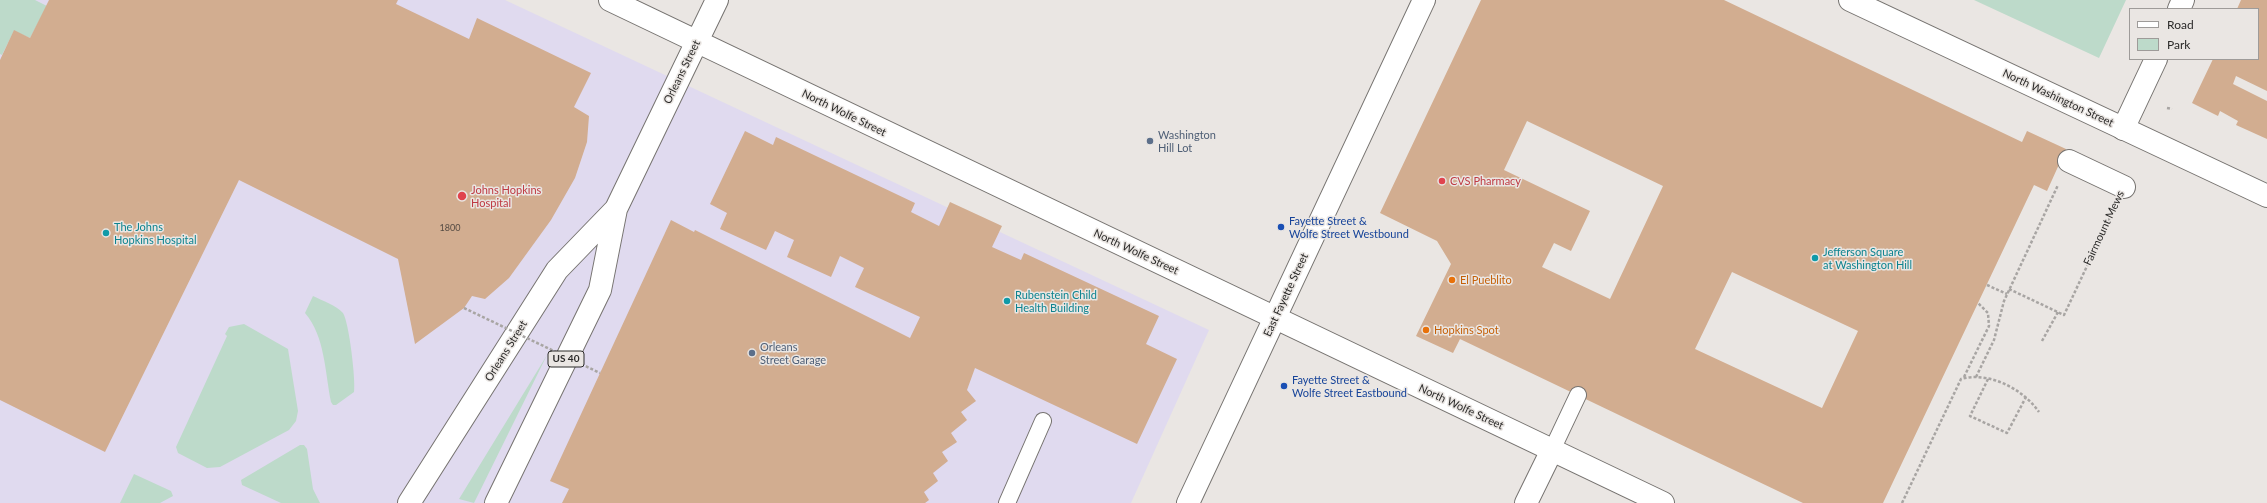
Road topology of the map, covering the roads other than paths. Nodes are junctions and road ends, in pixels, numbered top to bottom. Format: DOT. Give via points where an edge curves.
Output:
graph roads {
  1 [pos="610,0"];
  2 [pos="717,0"];
  3 [pos="1424,0"];
  4 [pos="1850,0"];
  5 [pos="697,41"];
  6 [pos="2156,60"];
  7 [pos="2123,129"];
  8 [pos="2069,161"];
  9 [pos="2124,187"];
  10 [pos="2267,196"];
  11 [pos="616,209"];
  12 [pos="1275,318"];
  13 [pos="1578,395"];
  14 [pos="1043,421"];
  15 [pos="1552,450"];
  16 [pos="409,503"];
  17 [pos="496,503"];
  18 [pos="1007,503"];
  19 [pos="1188,503"];
  20 [pos="1526,503"];
  21 [pos="1663,503"];
  1 -- 5 [label="main road, North Wolfe Street"];
  2 -- 5 [label="main road, Orleans Street / US 40"];
  3 -- 12 [label="main road, East Fayette Street"];
  4 -- 7 [label="main road, North Washington Street"];
  5 -- 11 [label="main road, Orleans Street / US 40"];
  5 -- 12 [label="main road, North Wolfe Street"];
  6 -- 7 [label="main road"];
  7 -- 10 [label="main road, North Washington Street"];
  8 -- 9 [label="main road, Fairmount Mews"];
  11 -- 16 [label="main road, Orleans Street / US 40" via="557,270"];
  11 -- 17 [label="main road, Orleans Street / US 40" via="600,290"];
  12 -- 15 [label="main road, North Wolfe Street"];
  12 -- 19 [label="main road, East Fayette Street"];
  13 -- 15 [label="lane"];
  14 -- 18 [label="lane"];
  15 -- 20 [label="main road"];
  15 -- 21 [label="main road, North Wolfe Street"];
}
